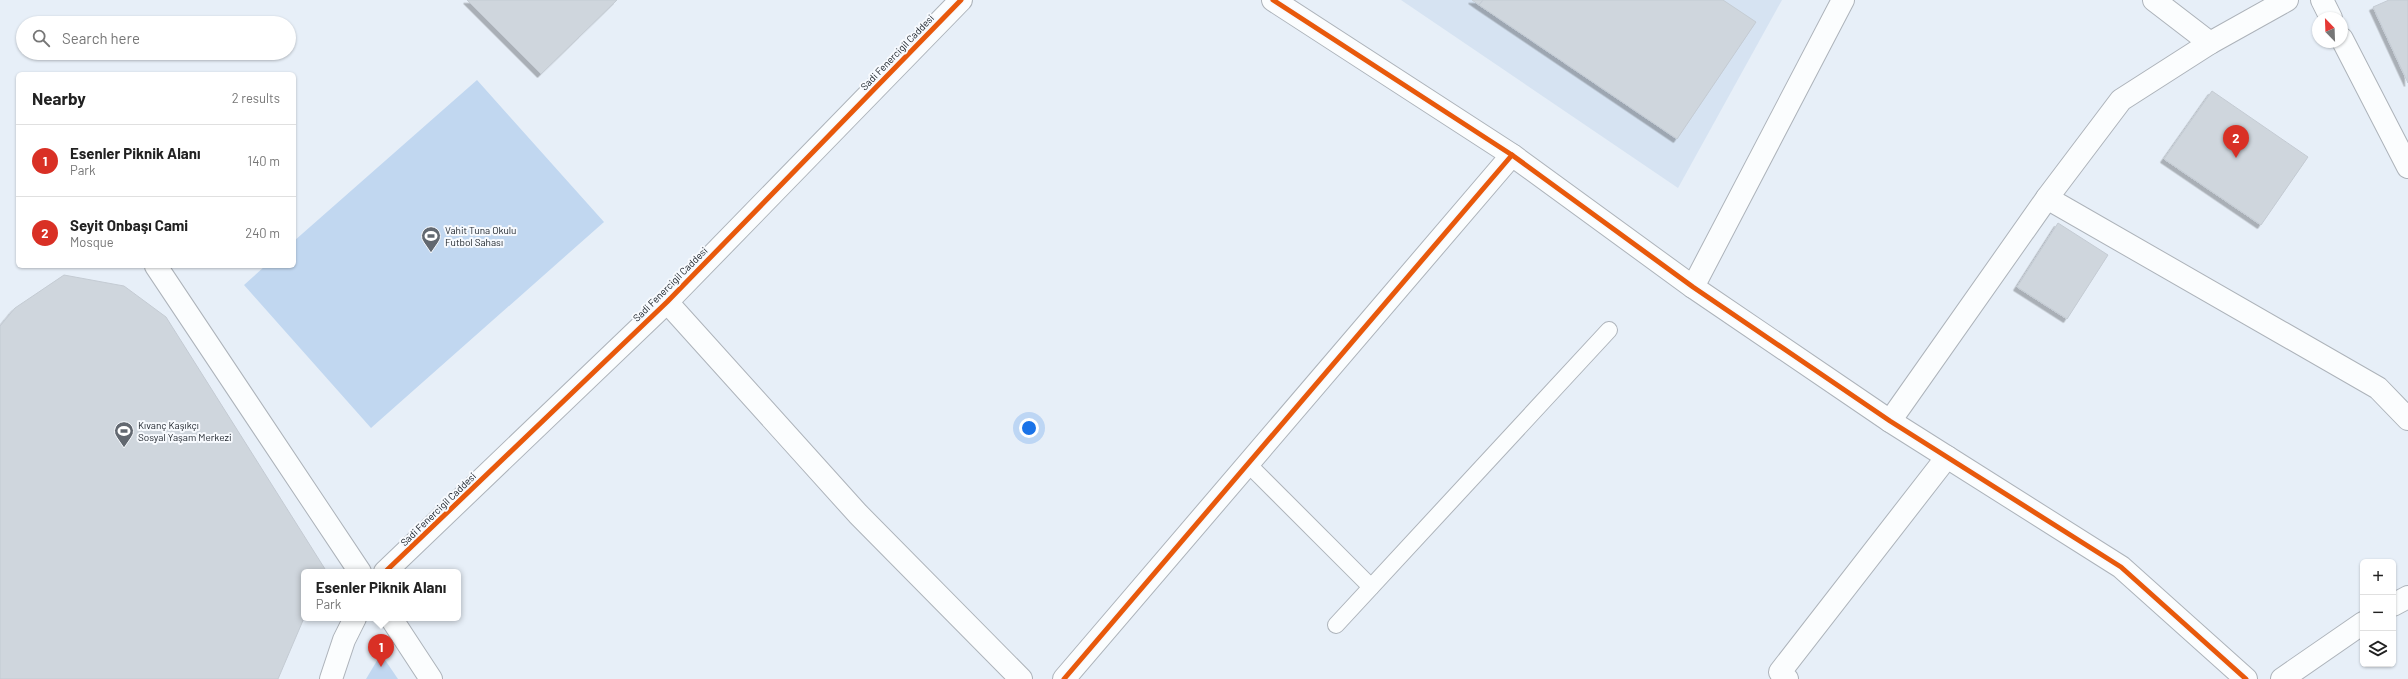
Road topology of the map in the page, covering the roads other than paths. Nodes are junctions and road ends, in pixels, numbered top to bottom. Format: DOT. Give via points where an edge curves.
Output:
graph roads {
  1 [pos="961,0"];
  2 [pos="1273,0"];
  3 [pos="1843,0"];
  4 [pos="2154,0"];
  5 [pos="2287,0"];
  6 [pos="2322,0"];
  7 [pos="2328,12"];
  8 [pos="2210,43"];
  9 [pos="2347,48"];
  10 [pos="1512,155"];
  11 [pos="2408,167"];
  12 [pos="2047,198"];
  13 [pos="157,268"];
  14 [pos="1693,287"];
  15 [pos="667,302"];
  16 [pos="1609,330"];
  17 [pos="2408,419"];
  18 [pos="1890,421"];
  19 [pos="1947,457"];
  20 [pos="1248,464"];
  21 [pos="358,569"];
  22 [pos="388,569"];
  23 [pos="1371,587"];
  24 [pos="2408,596"];
  25 [pos="2396,603"];
  26 [pos="354,621"];
  27 [pos="393,621"];
  28 [pos="1336,625"];
  29 [pos="2360,625"];
  30 [pos="331,679"];
  31 [pos="432,679"];
  32 [pos="1021,679"];
  33 [pos="1064,679"];
  34 [pos="1787,679"];
  35 [pos="2246,679"];
  36 [pos="2282,679"];
  1 -- 15 [label="street, Sadi Fenercigil Caddesi"];
  2 -- 10 [label="street"];
  3 -- 14 [label="street"];
  4 -- 8 [label="street"];
  5 -- 8 [label="street"];
  6 -- 7 [label="street"];
  8 -- 12 [label="street" via="2121,100"];
  9 -- 11 [label="street"];
  10 -- 14 [label="street"];
  10 -- 20 [label="street"];
  12 -- 17 [label="street" via="2378,388"];
  12 -- 18 [label="street"];
  13 -- 21 [label="street"];
  14 -- 18 [label="street"];
  15 -- 22 [label="street, Sadi Fenercigil Caddesi"];
  15 -- 32 [label="street" via="858,514"];
  16 -- 23 [label="lane"];
  18 -- 19 [label="street"];
  19 -- 34 [label="street" via="1780,672"];
  19 -- 35 [label="street" via="2121,567"];
  20 -- 23 [label="lane"];
  20 -- 33 [label="street"];
  23 -- 28 [label="lane"];
  24 -- 25 [label="street"];
  26 -- 30 [label="street"];
  27 -- 31 [label="street"];
  29 -- 36 [label="street"];
}
